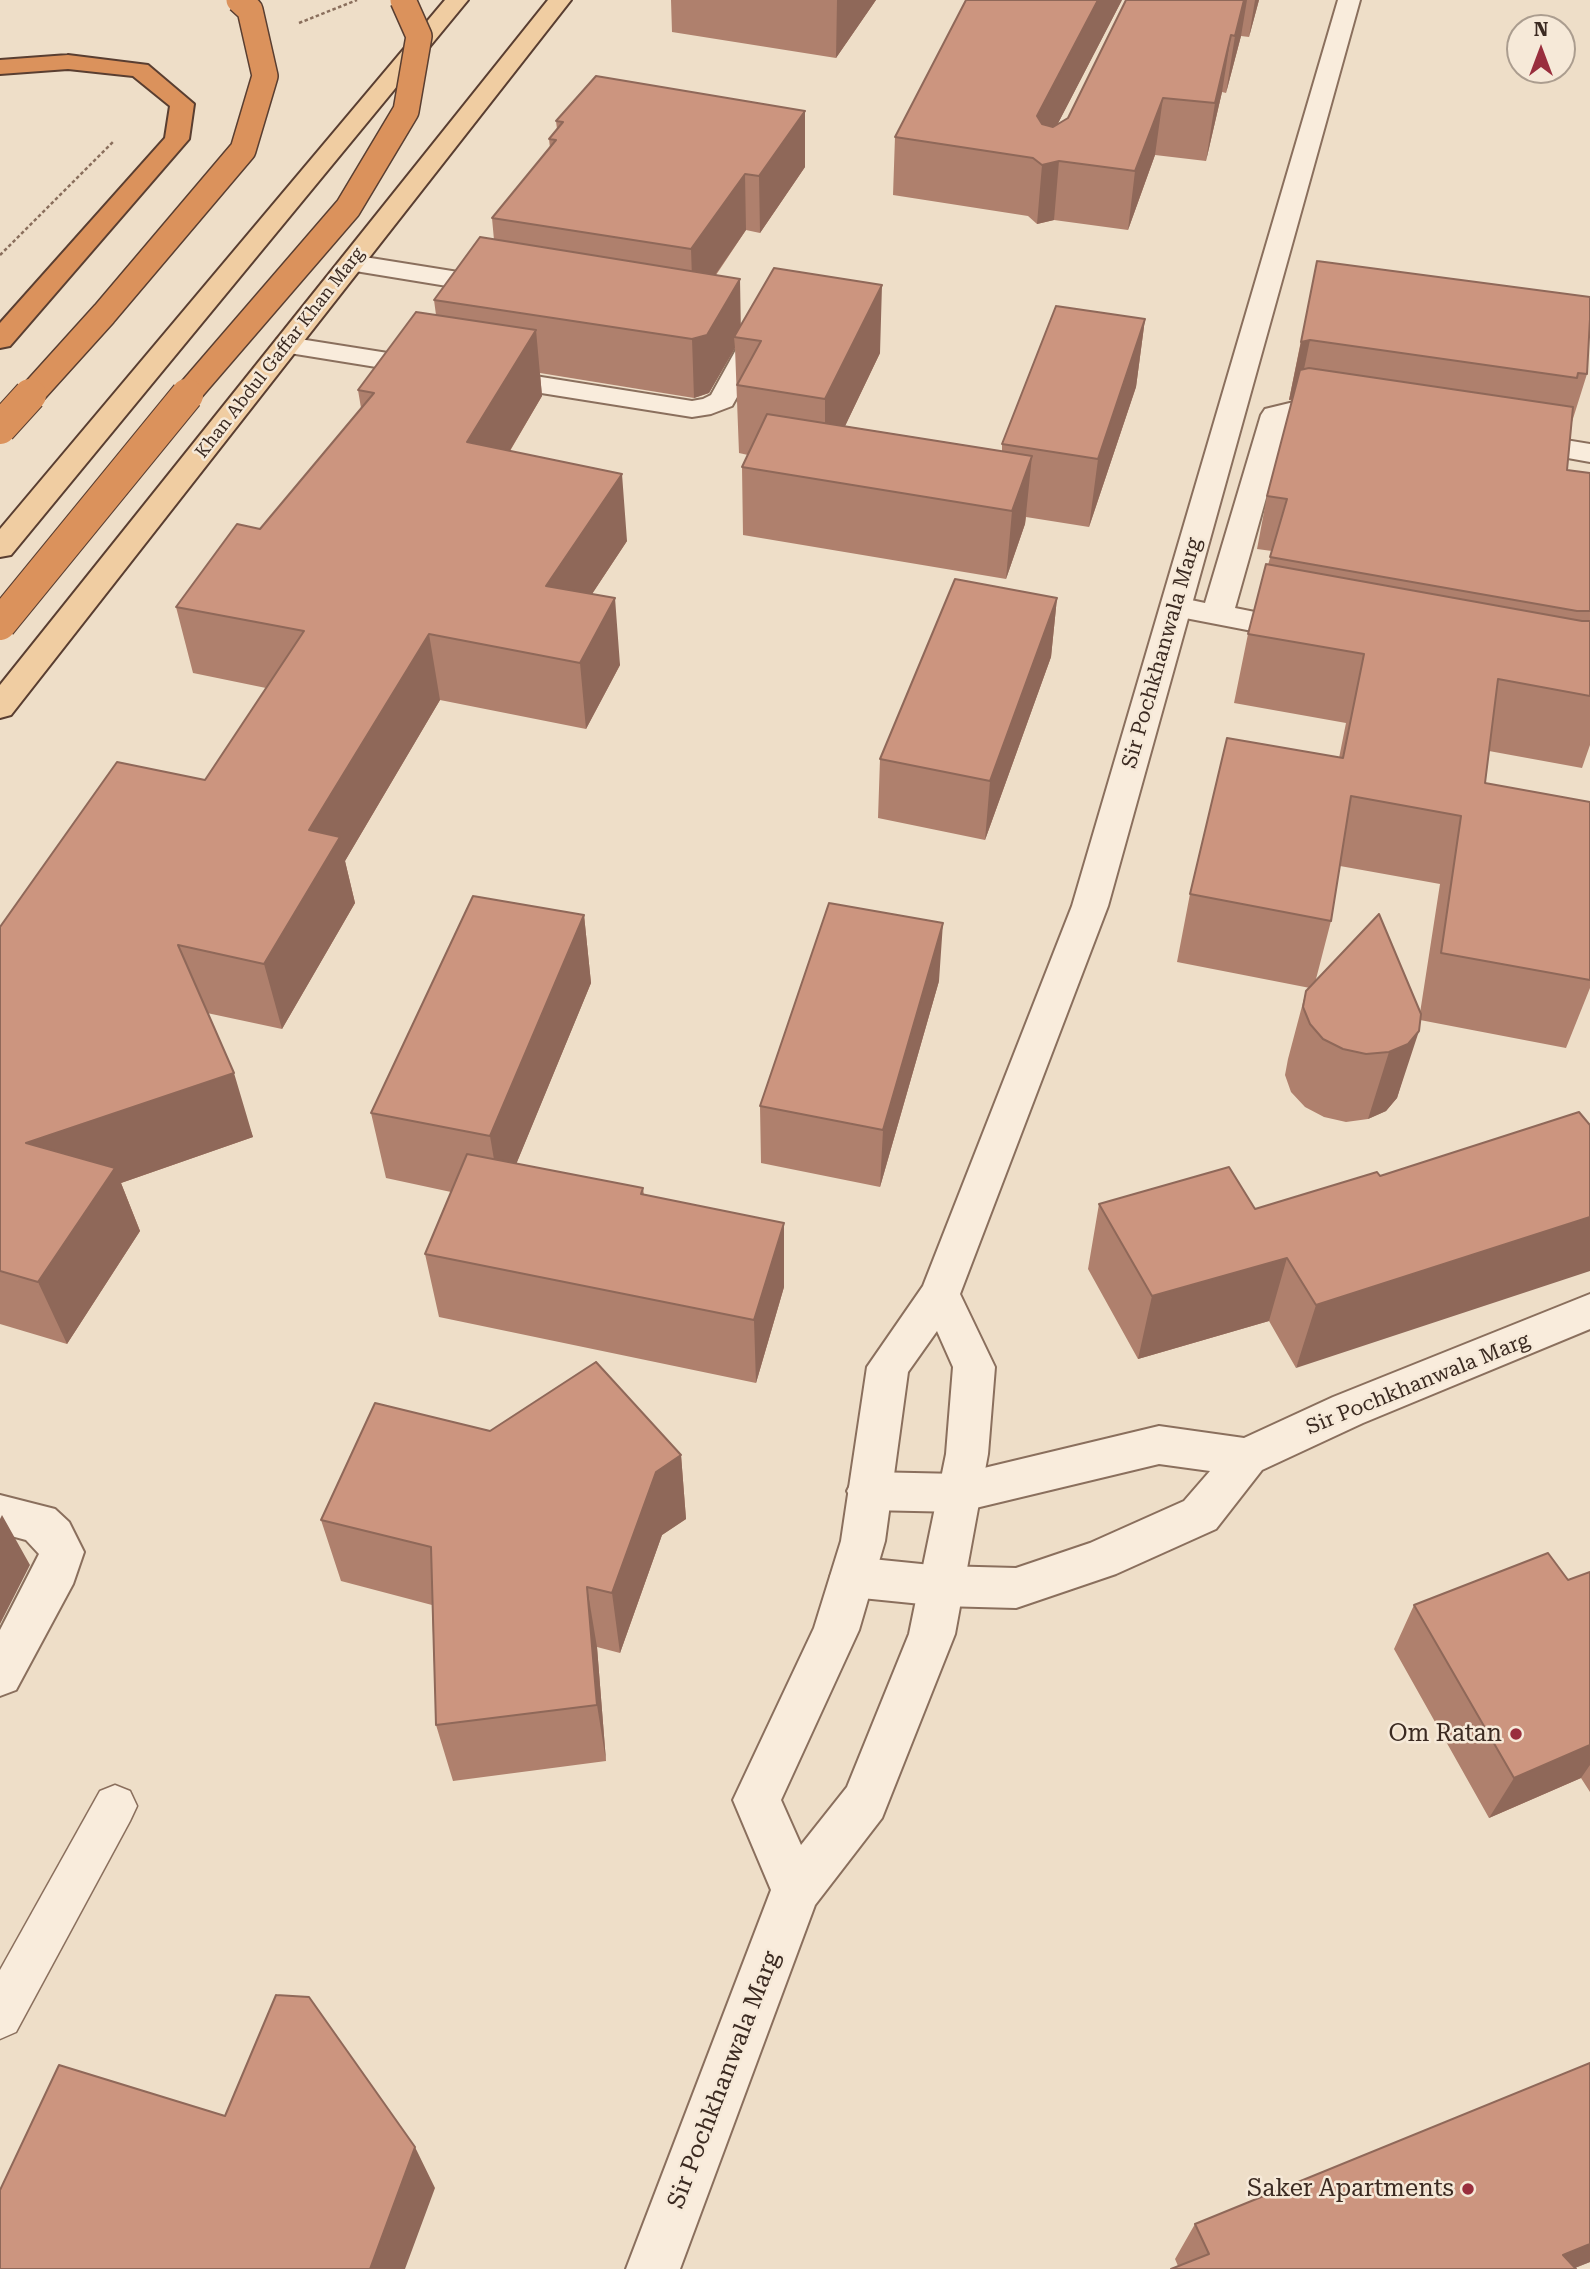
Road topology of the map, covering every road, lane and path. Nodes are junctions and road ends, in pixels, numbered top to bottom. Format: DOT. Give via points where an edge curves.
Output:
graph roads {
  1 [pos="239,0"];
  2 [pos="403,0"];
  3 [pos="457,0"];
  4 [pos="561,0"];
  5 [pos="1349,0"];
  6 [pos="0,66"];
  7 [pos="114,140"];
  8 [pos="0,255"];
  9 [pos="352,263"];
  10 [pos="534,292"];
  11 [pos="728,322"];
  12 [pos="0,340"];
  13 [pos="287,345"];
  14 [pos="1367,419"];
  15 [pos="0,428"];
  16 [pos="1490,437"];
  17 [pos="1590,453"];
  18 [pos="0,548"];
  19 [pos="1176,607"];
  20 [pos="1217,615"];
  21 [pos="0,624"];
  22 [pos="1326,635"];
  23 [pos="0,707"];
  24 [pos="940,1294"];
  25 [pos="1590,1311"];
  26 [pos="1247,1457"];
  27 [pos="869,1491"];
  28 [pos="959,1493"];
  29 [pos="0,1514"];
  30 [pos="852,1577"];
  31 [pos="941,1586"];
  32 [pos="0,1675"];
  33 [pos="115,1806"];
  34 [pos="796,1890"];
  35 [pos="0,2016"];
  36 [pos="653,2269"];
  1 -- 15 [label="highway, bridge" via="250,10 265,76 243,150"];
  2 -- 21 [label="highway, bridge" via="419,36 406,111 348,208 227,345"];
  3 -- 18 [label="main road"];
  4 -- 9 [label="main road, Khan Abdul Gaffar Khan Marg"];
  5 -- 19 [label="street, Sir Pochkhanwala Marg"];
  6 -- 12 [label="highway" via="68,62 140,70 182,104 177,139"];
  7 -- 8 [label="path"];
  9 -- 10 [label="street" via="472,294"];
  9 -- 13 [label="main road, Khan Abdul Gaffar Khan Marg"];
  11 -- 13 [label="street" via="755,328 758,336 722,400 692,410 426,356"];
  13 -- 23 [label="main road, Khan Abdul Gaffar Khan Marg"];
  14 -- 20 [label="street" via="1298,410 1275,415"];
  16 -- 17 [label="street"];
  19 -- 20 [label="street"];
  19 -- 24 [label="street, Sir Pochkhanwala Marg" via="1090,906"];
  20 -- 22 [label="street"];
  24 -- 27 [label="street, Sir Pochkhanwala Marg" via="888,1367"];
  24 -- 28 [label="street, Sir Pochkhanwala Marg" via="974,1367"];
  25 -- 26 [label="street, Sir Pochkhanwala Marg" via="1348,1410"];
  26 -- 28 [label="street" via="1159,1445"];
  26 -- 31 [label="street" via="1200,1516 1100,1560 1016,1588"];
  27 -- 28 [label="street"];
  27 -- 30 [label="street, Sir Pochkhanwala Marg" via="863,1541"];
  28 -- 31 [label="street, Sir Pochkhanwala Marg"];
  29 -- 32 [label="street" via="39,1523 62,1552 57,1570"];
  30 -- 31 [label="street"];
  30 -- 34 [label="street, Sir Pochkhanwala Marg" via="835,1630 757,1800"];
  31 -- 34 [label="street, Sir Pochkhanwala Marg" via="932,1634 865,1802"];
  33 -- 35 [label="lane"];
  34 -- 36 [label="street, Sir Pochkhanwala Marg"];
}
